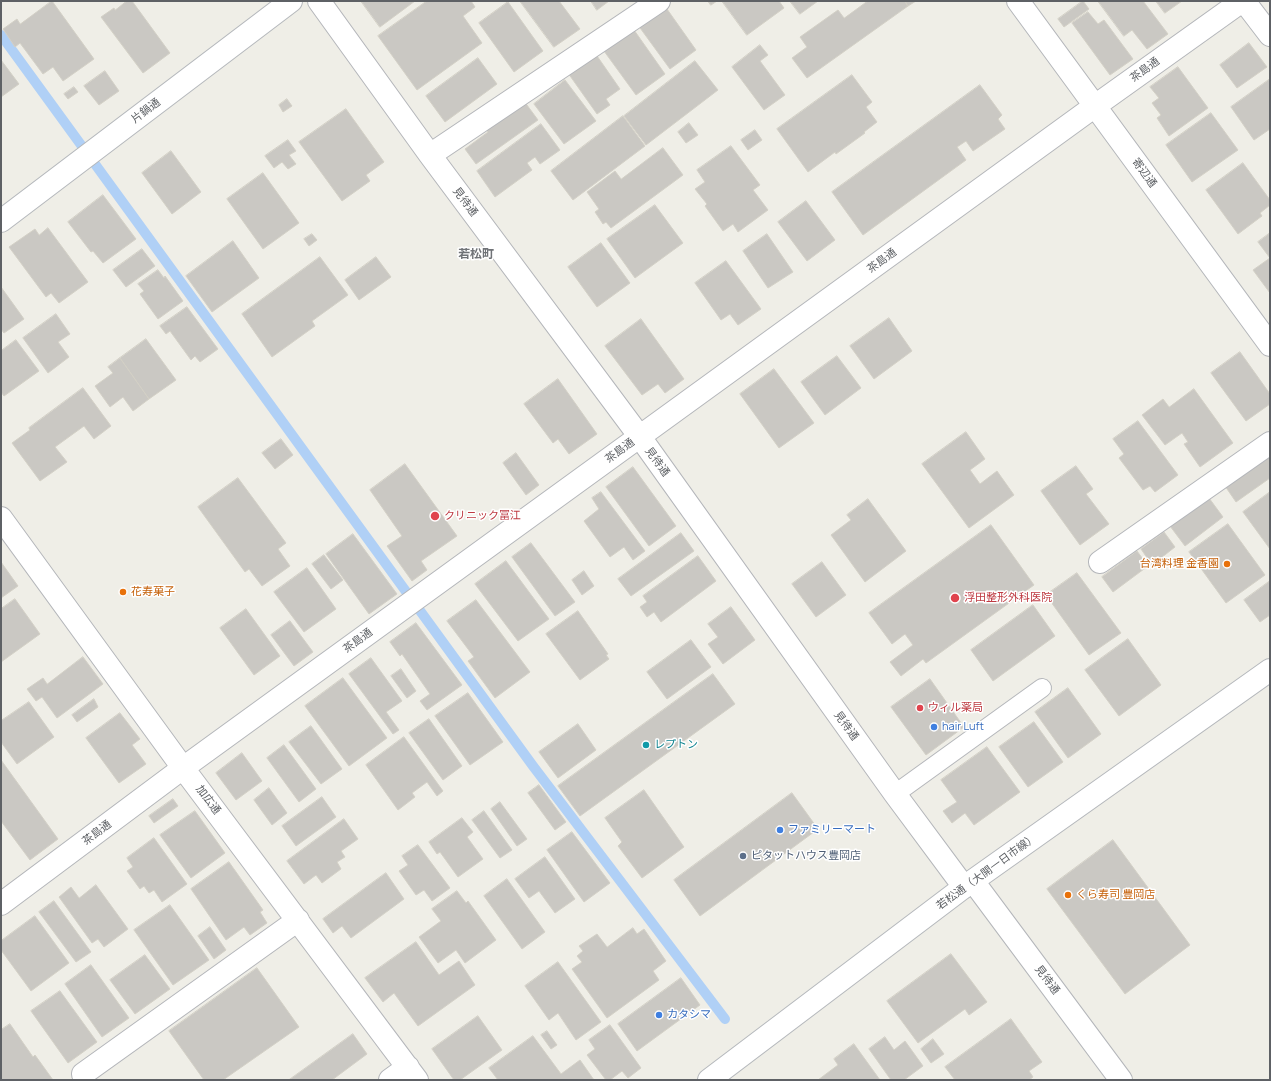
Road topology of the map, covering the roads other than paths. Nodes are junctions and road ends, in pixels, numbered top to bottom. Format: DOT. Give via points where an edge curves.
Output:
graph roads {
  1 [pos="291,1"];
  2 [pos="319,1"];
  3 [pos="659,1"];
  4 [pos="1018,1"];
  5 [pos="1243,1"];
  6 [pos="1270,36"];
  7 [pos="1094,106"];
  8 [pos="430,155"];
  9 [pos="1,221"];
  10 [pos="1270,345"];
  11 [pos="640,438"];
  12 [pos="1270,443"];
  13 [pos="1,518"];
  14 [pos="1100,562"];
  15 [pos="1270,670"];
  16 [pos="1042,688"];
  17 [pos="183,768"];
  18 [pos="895,794"];
  19 [pos="969,884"];
  20 [pos="1,904"];
  21 [pos="298,920"];
  22 [pos="413,1073"];
  23 [pos="83,1074"];
  24 [pos="390,1080"];
  25 [pos="709,1080"];
  26 [pos="1121,1080"];
  1 -- 9 [label="street, 片鍋通"];
  2 -- 8 [label="street, 見待通"];
  3 -- 8 [label="street"];
  4 -- 7 [label="street, 寄辺通"];
  5 -- 6 [label="street"];
  5 -- 7 [label="street, 茶島通"];
  7 -- 10 [label="street, 寄辺通"];
  7 -- 11 [label="street, 茶島通"];
  8 -- 11 [label="street, 見待通"];
  11 -- 17 [label="street, 茶島通"];
  11 -- 18 [label="street, 見待通"];
  12 -- 14 [label="street"];
  13 -- 17 [label="street, 加広通"];
  15 -- 19 [label="street, 若松通（大開一日市線）"];
  16 -- 18 [label="lane"];
  17 -- 20 [label="street, 茶島通"];
  17 -- 21 [label="street, 加広通"];
  18 -- 19 [label="street, 見待通"];
  19 -- 25 [label="street, 若松通（大開一日市線）"];
  19 -- 26 [label="street, 見待通"];
  21 -- 22 [label="street, 加広通"];
  21 -- 23 [label="street"];
  22 -- 24 [label="street"];
}
